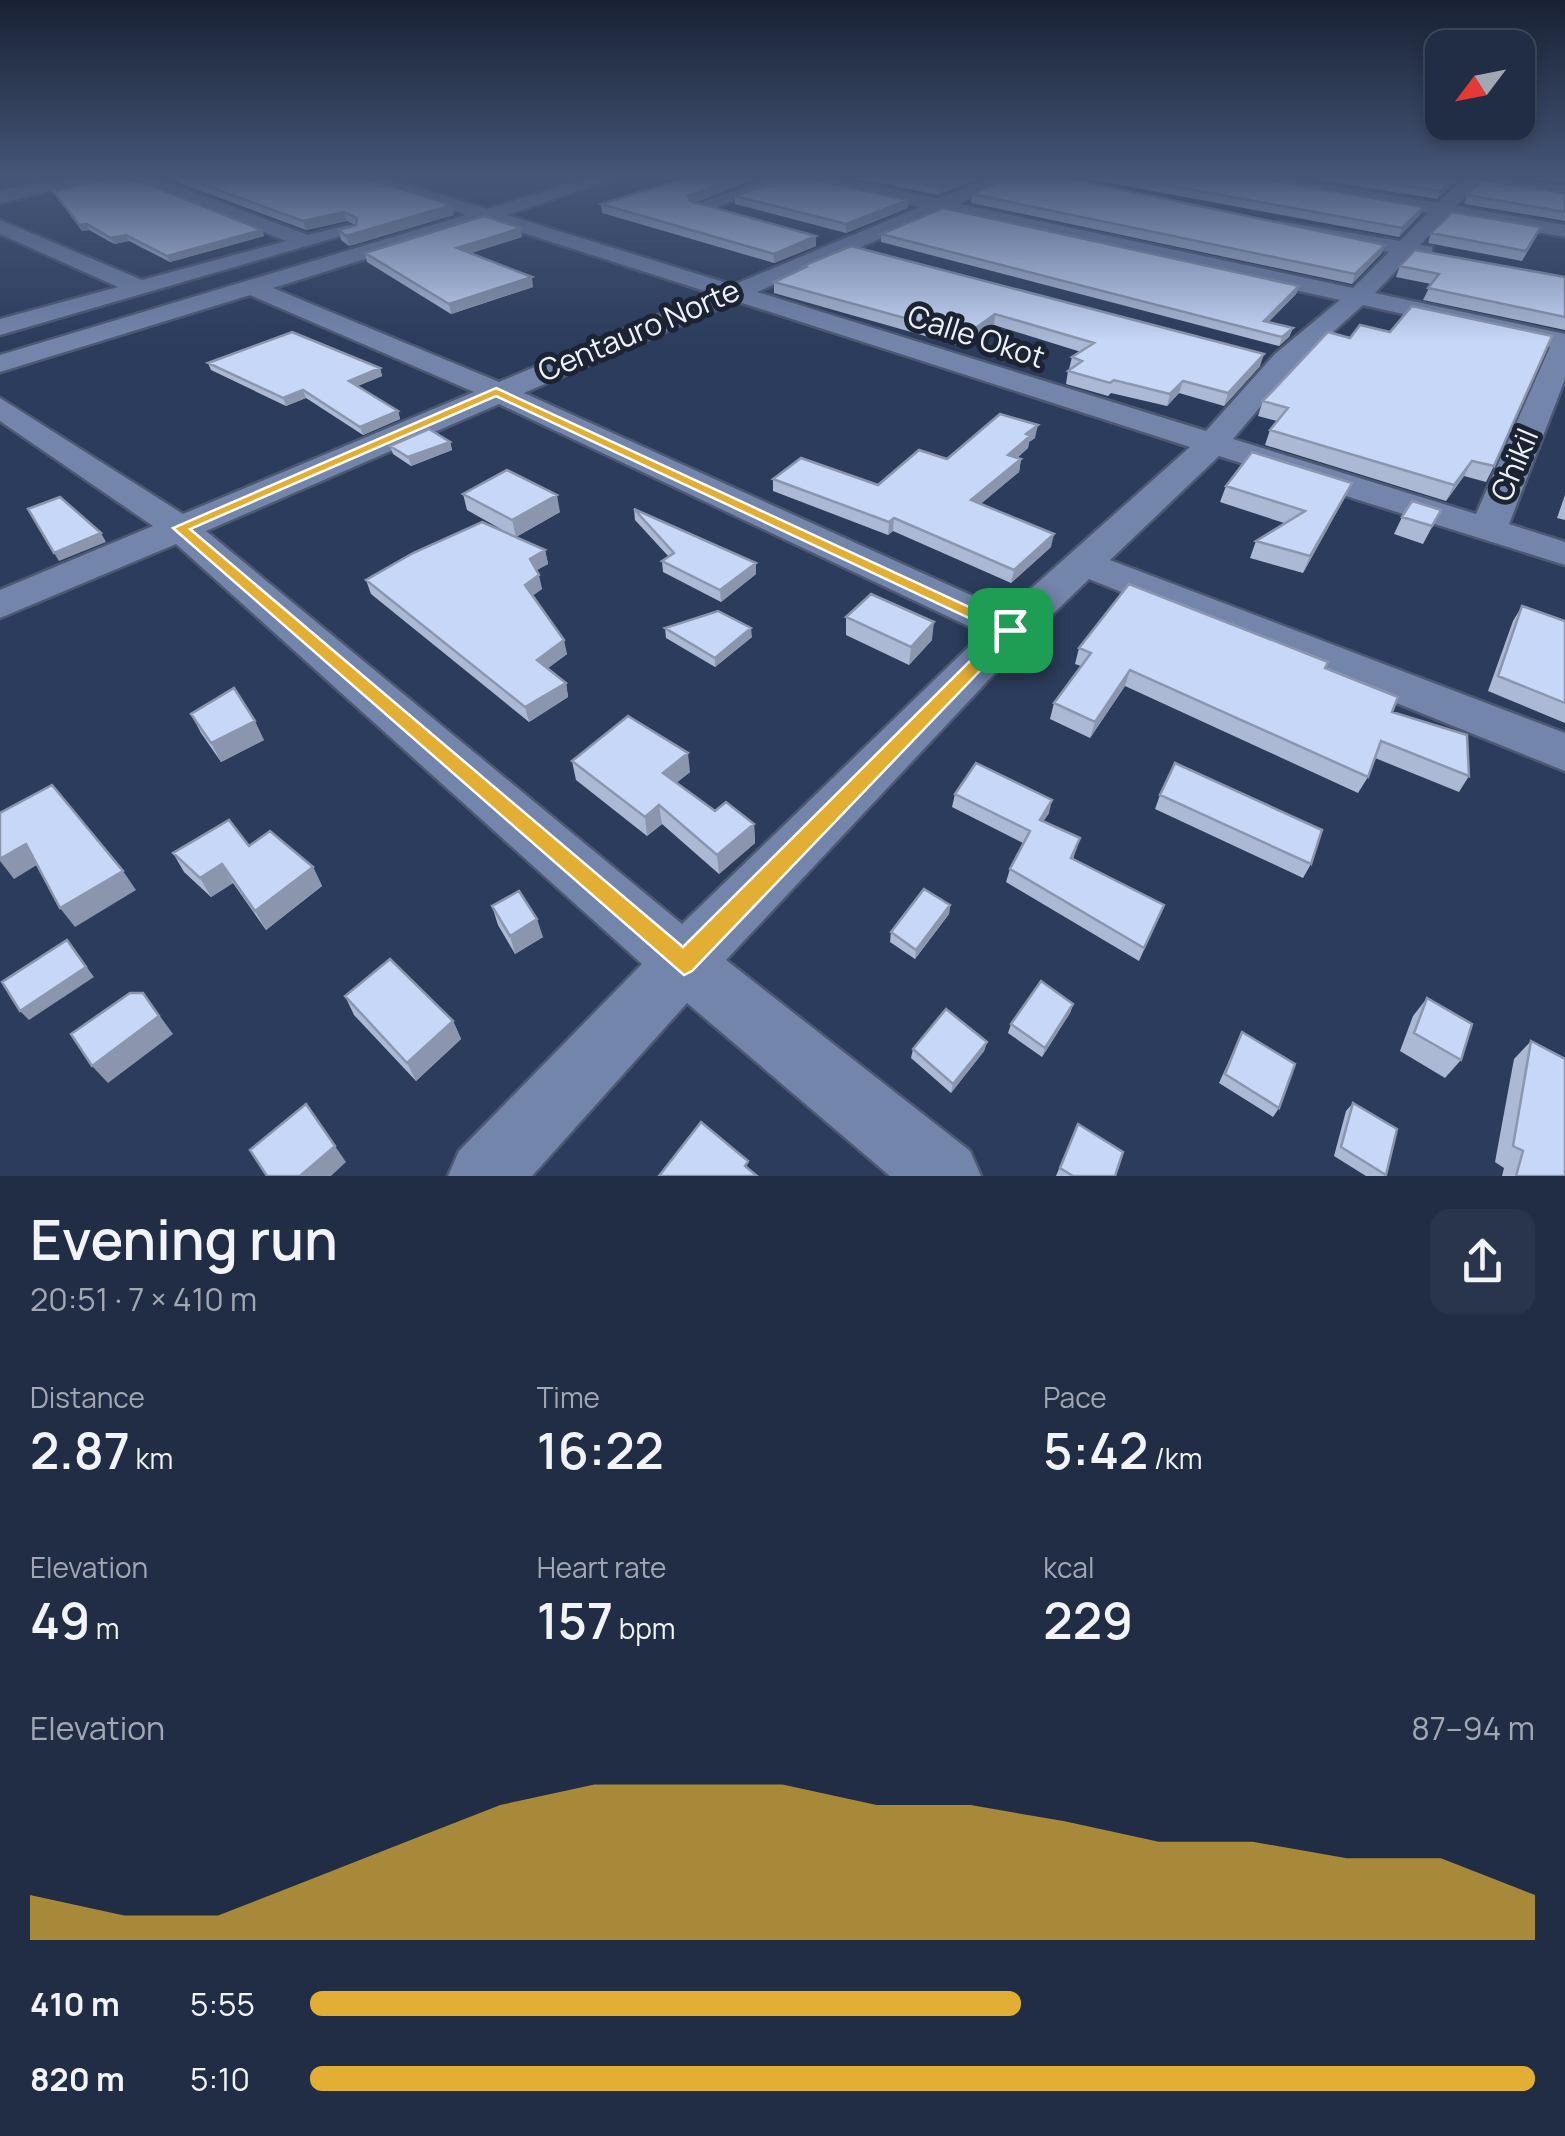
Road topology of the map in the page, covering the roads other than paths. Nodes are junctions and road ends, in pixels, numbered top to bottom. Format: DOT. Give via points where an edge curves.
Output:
graph roads {
  1 [pos="16,233"];
  2 [pos="282,233"];
  3 [pos="342,233"];
  4 [pos="430,233"];
  5 [pos="547,233"];
  6 [pos="871,233"];
  7 [pos="1067,233"];
  8 [pos="1327,233"];
  9 [pos="1421,233"];
  10 [pos="807,235"];
  11 [pos="306,242"];
  12 [pos="842,245"];
  13 [pos="1406,248"];
  14 [pos="880,255"];
  15 [pos="1441,255"];
  16 [pos="253,288"];
  17 [pos="142,289"];
  18 [pos="728,293"];
  19 [pos="1358,296"];
  20 [pos="0,327"];
  21 [pos="1565,344"];
  22 [pos="0,364"];
  23 [pos="496,391"];
  24 [pos="0,406"];
  25 [pos="1212,445"];
  26 [pos="180,528"];
  27 [pos="1488,530"];
  28 [pos="1565,554"];
  29 [pos="1086,564"];
  30 [pos="0,605"];
  31 [pos="1010,630"];
  32 [pos="1565,753"];
  33 [pos="684,963"];
  34 [pos="484,1176"];
  35 [pos="945,1176"];
  1 -- 17 [label="street"];
  2 -- 11 [label="street"];
  3 -- 11 [label="street"];
  4 -- 16 [label="street"];
  5 -- 18 [label="street, Calle Okot"];
  6 -- 12 [label="street, Centauro Norte"];
  7 -- 19 [label="street"];
  8 -- 13 [label="street"];
  9 -- 13 [label="street"];
  10 -- 12 [label="street"];
  11 -- 17 [label="street"];
  12 -- 14 [label="street"];
  12 -- 18 [label="street, Centauro Norte"];
  13 -- 15 [label="street"];
  13 -- 19 [label="street"];
  16 -- 22 [label="street"];
  16 -- 23 [label="street"];
  17 -- 20 [label="street"];
  18 -- 23 [label="street, Centauro Norte"];
  18 -- 25 [label="street, Calle Okot"];
  19 -- 21 [label="street"];
  19 -- 25 [label="street" via="1275,357"];
  21 -- 27 [label="street, Chikil"];
  23 -- 26 [label="street, Centauro Norte"];
  23 -- 31 [label="street"];
  24 -- 26 [label="street"];
  25 -- 27 [label="street, Calle Okot"];
  25 -- 29 [label="street"];
  26 -- 30 [label="street, Centauro Norte"];
  26 -- 33 [label="street"];
  27 -- 28 [label="street, Calle Okot"];
  29 -- 31 [label="street"];
  29 -- 32 [label="street"];
  31 -- 33 [label="street"];
  33 -- 34 [label="street"];
  33 -- 35 [label="street"];
}
